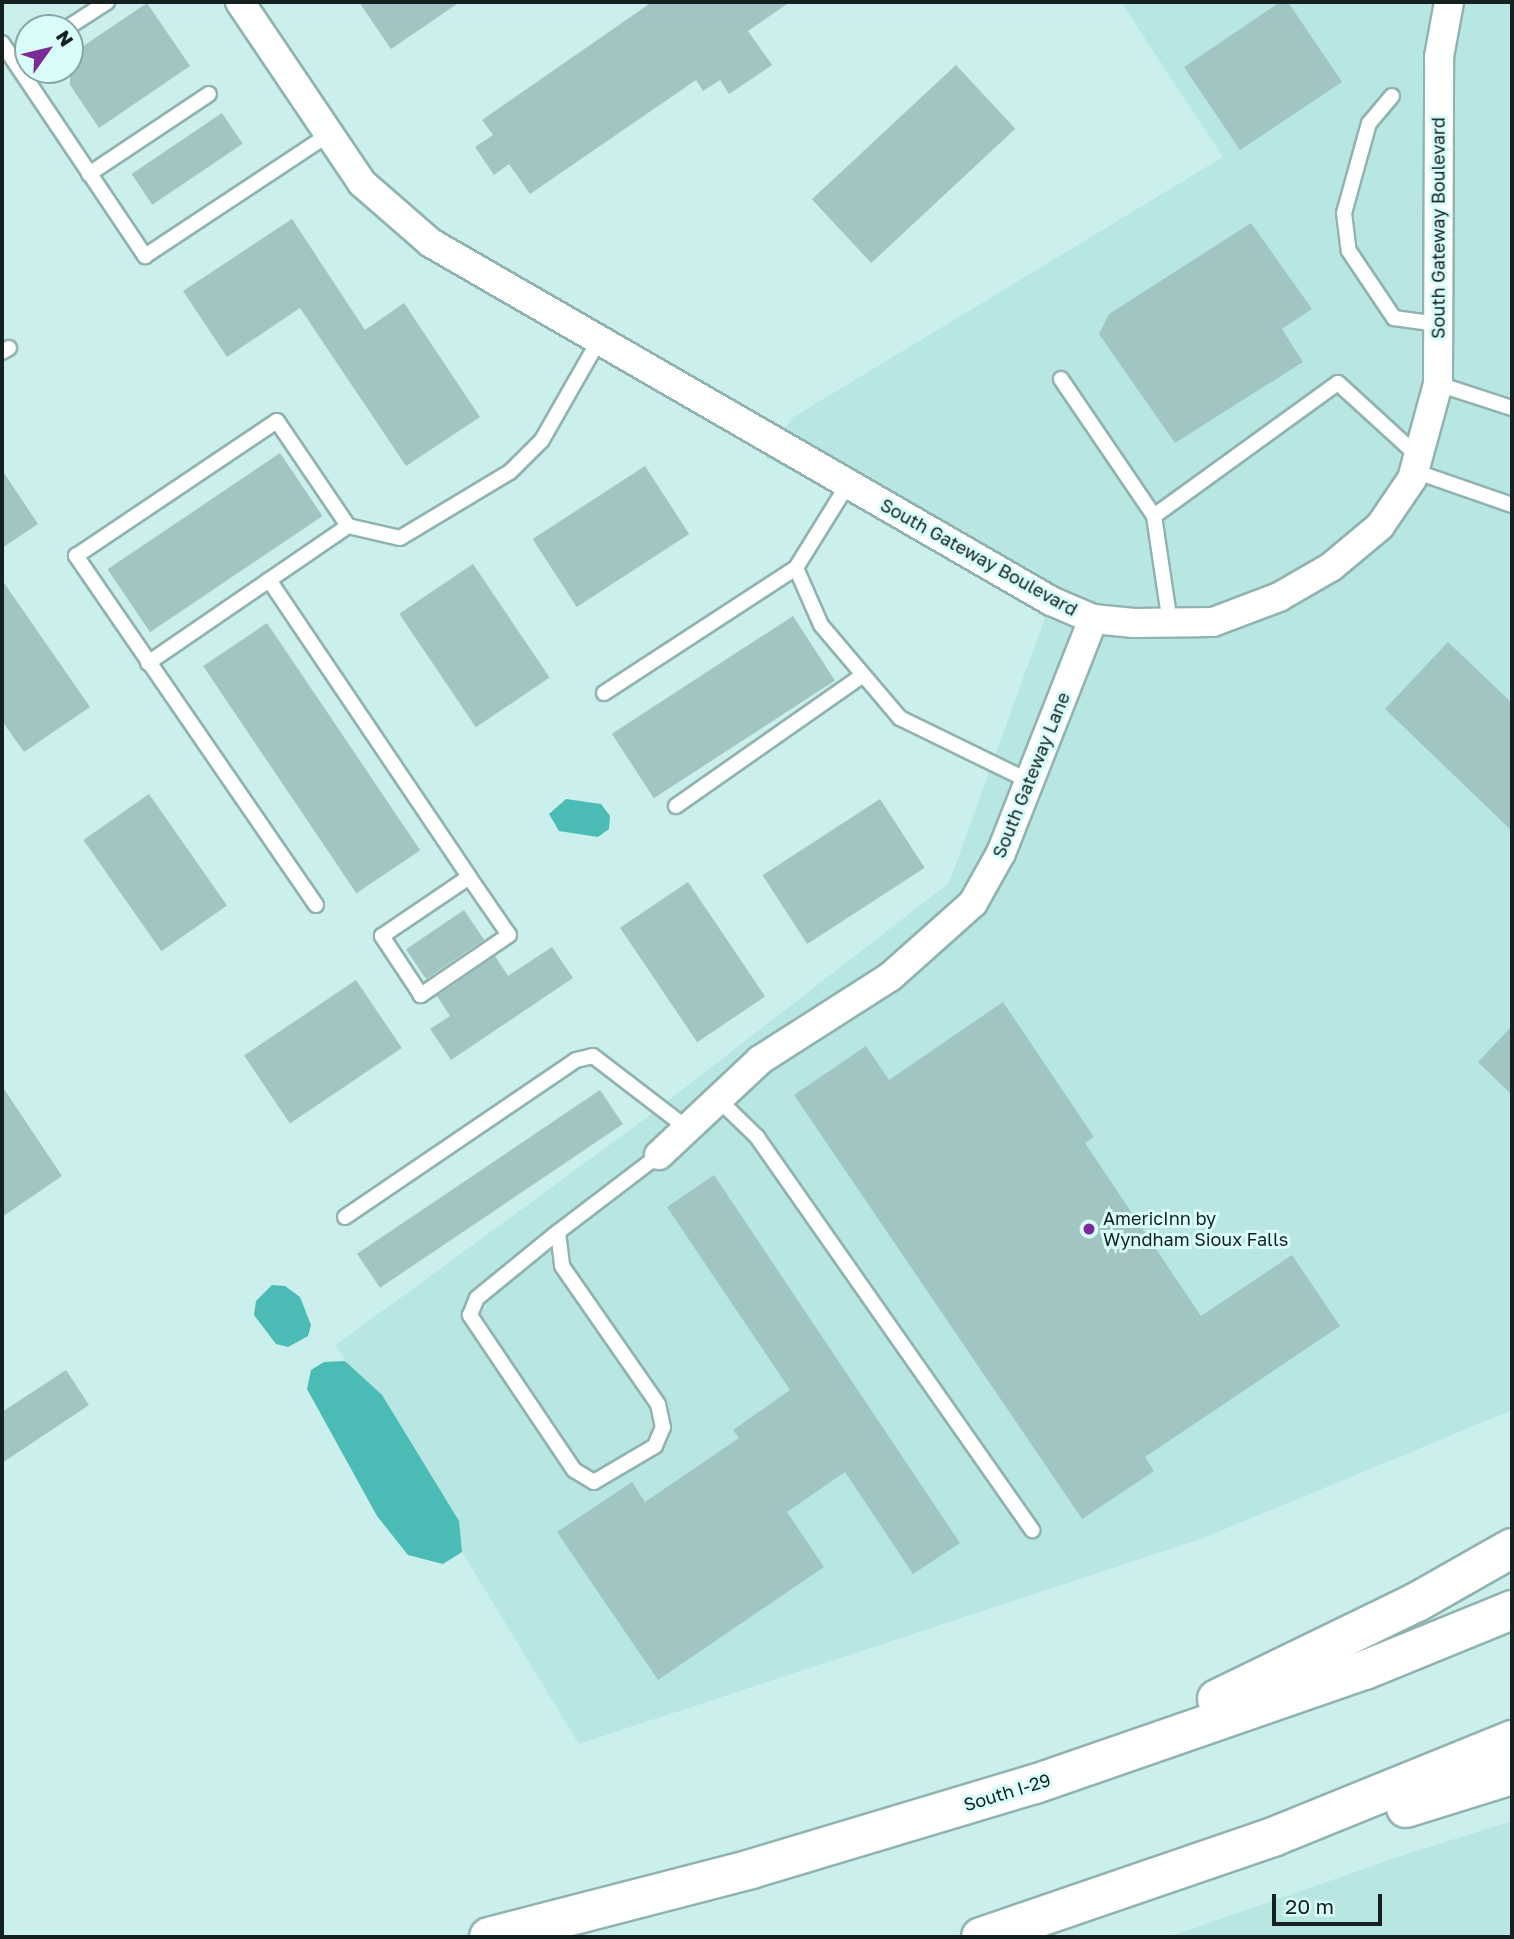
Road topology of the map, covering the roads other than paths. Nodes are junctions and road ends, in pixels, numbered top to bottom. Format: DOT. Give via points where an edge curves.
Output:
graph roads {
  1 [pos="107,2"];
  2 [pos="240,2"];
  3 [pos="1449,2"];
  4 [pos="84,17"];
  5 [pos="2,43"];
  6 [pos="14,61"];
  7 [pos="29,84"];
  8 [pos="208,94"];
  9 [pos="1392,96"];
  10 [pos="329,134"];
  11 [pos="89,174"];
  12 [pos="1438,324"];
  13 [pos="600,340"];
  14 [pos="1061,379"];
  15 [pos="1438,384"];
  16 [pos="1512,408"];
  17 [pos="1416,464"];
  18 [pos="848,484"];
  19 [pos="1512,505"];
  20 [pos="1154,516"];
  21 [pos="348,526"];
  22 [pos="796,568"];
  23 [pos="269,580"];
  24 [pos="1093,620"];
  25 [pos="1170,623"];
  26 [pos="148,663"];
  27 [pos="863,675"];
  28 [pos="604,693"];
  29 [pos="1029,781"];
  30 [pos="676,806"];
  31 [pos="469,877"];
  32 [pos="316,905"];
  33 [pos="719,1100"];
  34 [pos="688,1129"];
  35 [pos="659,1156"];
  36 [pos="345,1217"];
  37 [pos="558,1232"];
  38 [pos="1032,1530"];
  39 [pos="1512,1548"];
  40 [pos="1512,1610"];
  41 [pos="1512,1740"];
  42 [pos="1512,1775"];
  43 [pos="1035,1784"];
  44 [pos="1019,1925"];
  45 [pos="489,1937"];
  46 [pos="981,1937"];
  1 -- 4 [label="lane"];
  2 -- 10 [label="street, South Gateway Boulevard"];
  3 -- 12 [label="street, South Gateway Boulevard" via="1439,57"];
  5 -- 6 [label="lane"];
  7 -- 11 [label="lane"];
  8 -- 11 [label="lane"];
  9 -- 12 [label="lane" via="1368,123 1344,213 1349,251 1394,318"];
  10 -- 11 [label="lane" via="145,256"];
  10 -- 13 [label="street, South Gateway Boulevard" via="362,183 431,243"];
  12 -- 15 [label="street, South Gateway Boulevard"];
  13 -- 18 [label="street, South Gateway Boulevard"];
  13 -- 21 [label="lane" via="542,440 510,472 401,538"];
  14 -- 20 [label="lane"];
  15 -- 16 [label="lane"];
  15 -- 17 [label="street, South Gateway Boulevard"];
  17 -- 19 [label="lane"];
  17 -- 20 [label="lane" via="1338,383"];
  17 -- 25 [label="street, South Gateway Boulevard" via="1380,526 1331,567 1279,597 1213,622"];
  18 -- 22 [label="lane"];
  18 -- 24 [label="street, South Gateway Boulevard" via="1051,601"];
  20 -- 25 [label="lane"];
  21 -- 23 [label="lane"];
  21 -- 26 [label="lane" via="277,421 76,556"];
  22 -- 27 [label="lane" via="821,625"];
  22 -- 28 [label="lane"];
  23 -- 26 [label="lane"];
  23 -- 31 [label="lane"];
  24 -- 25 [label="street, South Gateway Boulevard"];
  24 -- 29 [label="street, South Gateway Lane"];
  26 -- 32 [label="lane"];
  27 -- 29 [label="lane" via="900,718"];
  27 -- 30 [label="lane"];
  29 -- 33 [label="street, South Gateway Lane" via="1001,853 973,902 890,977 760,1060"];
  31 -- 31 [label="lane" via="382,936 421,995 509,935"];
  33 -- 34 [label="street, South Gateway Lane"];
  33 -- 38 [label="lane" via="757,1137"];
  34 -- 35 [label="street, South Gateway Lane"];
  34 -- 36 [label="lane" via="610,1064 585,1058"];
  35 -- 37 [label="lane"];
  37 -- 37 [label="lane" via="477,1298 470,1315 574,1470 594,1482 656,1446 663,1427 658,1405 562,1266"];
  39 -- 43 [label="highway" via="1322,1650"];
  40 -- 43 [label="highway, South I-29" via="1365,1671"];
  41 -- 44 [label="highway" via="1273,1837"];
  42 -- 44 [label="highway"];
  43 -- 45 [label="highway, South I-29" via="751,1870"];
  44 -- 46 [label="highway"];
}
